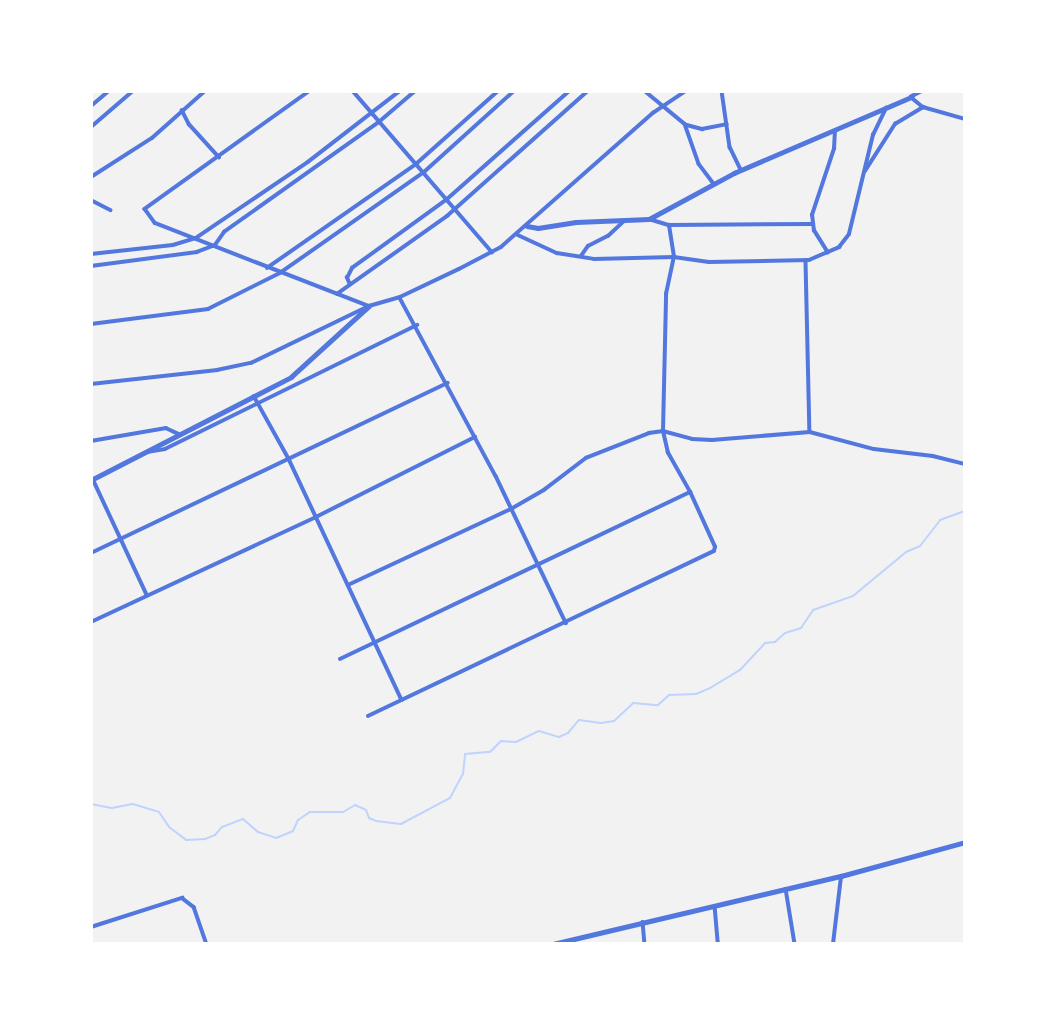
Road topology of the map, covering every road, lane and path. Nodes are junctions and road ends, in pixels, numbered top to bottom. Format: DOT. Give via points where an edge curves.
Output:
graph roads {
  1 [pos="109,91"];
  2 [pos="133,91"];
  3 [pos="205,91"];
  4 [pos="310,91"];
  5 [pos="353,91"];
  6 [pos="400,91"];
  7 [pos="415,91"];
  8 [pos="498,91"];
  9 [pos="514,91"];
  10 [pos="569,91"];
  11 [pos="588,91"];
  12 [pos="645,91"];
  13 [pos="686,91"];
  14 [pos="722,91"];
  15 [pos="923,91"];
  16 [pos="911,97"];
  17 [pos="663,105"];
  18 [pos="91,107"];
  19 [pos="923,107"];
  20 [pos="886,108"];
  21 [pos="182,110"];
  22 [pos="373,114"];
  23 [pos="965,119"];
  24 [pos="380,121"];
  25 [pos="685,124"];
  26 [pos="727,124"];
  27 [pos="91,127"];
  28 [pos="835,131"];
  29 [pos="219,157"];
  30 [pos="416,164"];
  31 [pos="741,170"];
  32 [pos="424,172"];
  33 [pos="864,173"];
  34 [pos="91,177"];
  35 [pos="714,184"];
  36 [pos="91,200"];
  37 [pos="446,200"];
  38 [pos="455,209"];
  39 [pos="111,210"];
  40 [pos="649,219"];
  41 [pos="624,222"];
  42 [pos="812,224"];
  43 [pos="669,225"];
  44 [pos="527,226"];
  45 [pos="517,234"];
  46 [pos="196,238"];
  47 [pos="215,246"];
  48 [pos="492,252"];
  49 [pos="828,253"];
  50 [pos="91,254"];
  51 [pos="581,257"];
  52 [pos="674,257"];
  53 [pos="806,261"];
  54 [pos="91,266"];
  55 [pos="267,268"];
  56 [pos="279,273"];
  57 [pos="350,285"];
  58 [pos="337,293"];
  59 [pos="400,297"];
  60 [pos="369,306"];
  61 [pos="91,324"];
  62 [pos="417,325"];
  63 [pos="447,383"];
  64 [pos="91,384"];
  65 [pos="254,396"];
  66 [pos="259,402"];
  67 [pos="663,431"];
  68 [pos="810,432"];
  69 [pos="179,434"];
  70 [pos="475,437"];
  71 [pos="91,441"];
  72 [pos="145,453"];
  73 [pos="289,459"];
  74 [pos="965,464"];
  75 [pos="92,479"];
  76 [pos="691,492"];
  77 [pos="512,509"];
  78 [pos="316,517"];
  79 [pos="121,538"];
  80 [pos="91,553"];
  81 [pos="539,565"];
  82 [pos="348,585"];
  83 [pos="147,595"];
  84 [pos="91,622"];
  85 [pos="566,623"];
  86 [pos="375,640"];
  87 [pos="340,659"];
  88 [pos="402,700"];
  89 [pos="368,716"];
  90 [pos="965,842"];
  91 [pos="841,876"];
  92 [pos="786,888"];
  93 [pos="715,906"];
  94 [pos="643,922"];
  95 [pos="91,927"];
  96 [pos="571,942"];
  97 [pos="207,944"];
  98 [pos="552,944"];
  99 [pos="645,944"];
  100 [pos="718,944"];
  101 [pos="795,944"];
  102 [pos="833,944"];
  1 -- 18 [label="street"];
  2 -- 27 [label="street"];
  3 -- 21 [label="street"];
  4 -- 29 [label="street"];
  5 -- 22 [label="street"];
  6 -- 22 [label="street"];
  7 -- 24 [label="street"];
  8 -- 30 [label="street"];
  9 -- 32 [label="street"];
  10 -- 37 [label="street"];
  11 -- 38 [label="street"];
  12 -- 17 [label="street"];
  13 -- 17 [label="street"];
  14 -- 26 [label="street"];
  15 -- 16 [label="street"];
  16 -- 19 [label="street"];
  16 -- 20 [label="street"];
  17 -- 25 [label="street"];
  17 -- 44 [label="street"];
  19 -- 23 [label="street"];
  19 -- 33 [label="street" via="895,124"];
  20 -- 28 [label="street"];
  20 -- 33 [label="street" via="873,135"];
  21 -- 29 [label="street"];
  21 -- 34 [label="street" via="152,138"];
  22 -- 24 [label="street"];
  22 -- 46 [label="street"];
  24 -- 30 [label="street"];
  24 -- 47 [label="street" via="223,232"];
  25 -- 26 [label="street" via="702,129"];
  25 -- 35 [label="street" via="699,164"];
  26 -- 31 [label="street" via="730,147"];
  28 -- 31 [label="street"];
  28 -- 42 [label="street"];
  29 -- 46 [label="street" via="145,209 155,223"];
  30 -- 32 [label="street"];
  30 -- 55 [label="street"];
  31 -- 35 [label="street"];
  32 -- 37 [label="street"];
  32 -- 56 [label="street"];
  33 -- 49 [label="street" via="849,234"];
  35 -- 40 [label="street"];
  36 -- 39 [label="street"];
  37 -- 38 [label="street"];
  37 -- 57 [label="street" via="352,268 347,278"];
  38 -- 48 [label="street"];
  38 -- 57 [label="street"];
  40 -- 41 [label="street"];
  40 -- 43 [label="street"];
  41 -- 44 [label="street"];
  41 -- 51 [label="street" via="588,246"];
  42 -- 43 [label="street"];
  42 -- 49 [label="street"];
  43 -- 52 [label="street"];
  44 -- 45 [label="street"];
  45 -- 48 [label="street"];
  45 -- 51 [label="street" via="557,253"];
  46 -- 47 [label="street"];
  46 -- 50 [label="street"];
  47 -- 54 [label="street"];
  47 -- 55 [label="street"];
  48 -- 59 [label="street"];
  49 -- 53 [label="street"];
  51 -- 52 [label="street"];
  52 -- 53 [label="street" via="709,262"];
  52 -- 67 [label="street" via="666,294"];
  53 -- 68 [label="street"];
  55 -- 56 [label="street"];
  56 -- 58 [label="street"];
  56 -- 61 [label="street" via="208,309"];
  57 -- 58 [label="street"];
  58 -- 60 [label="street"];
  59 -- 60 [label="street"];
  59 -- 62 [label="street"];
  60 -- 64 [label="street" via="240,366"];
  60 -- 65 [label="street" via="295,374"];
  62 -- 63 [label="street"];
  62 -- 66 [label="street"];
  63 -- 70 [label="street"];
  63 -- 73 [label="street"];
  65 -- 66 [label="street"];
  65 -- 69 [label="street"];
  66 -- 72 [label="street" via="165,449"];
  66 -- 73 [label="street"];
  67 -- 68 [label="street" via="712,440"];
  67 -- 76 [label="street" via="668,453"];
  67 -- 77 [label="street" via="586,458"];
  68 -- 74 [label="street" via="874,449"];
  69 -- 71 [label="street" via="166,428"];
  69 -- 72 [label="street"];
  70 -- 77 [label="street"];
  70 -- 78 [label="street"];
  72 -- 75 [label="street"];
  73 -- 78 [label="street"];
  73 -- 79 [label="street"];
  75 -- 79 [label="street"];
  76 -- 81 [label="street"];
  76 -- 85 [label="street" via="714,551"];
  77 -- 81 [label="street"];
  77 -- 82 [label="street"];
  78 -- 82 [label="street"];
  78 -- 83 [label="street"];
  79 -- 80 [label="street"];
  79 -- 83 [label="street"];
  81 -- 85 [label="street"];
  81 -- 86 [label="street"];
  82 -- 86 [label="street"];
  83 -- 84 [label="street"];
  85 -- 88 [label="street"];
  86 -- 87 [label="street"];
  86 -- 88 [label="street"];
  88 -- 89 [label="street"];
  90 -- 91 [label="street"];
  91 -- 92 [label="street"];
  91 -- 102 [label="street"];
  92 -- 93 [label="street"];
  92 -- 101 [label="street"];
  93 -- 94 [label="street"];
  93 -- 100 [label="street"];
  94 -- 96 [label="street"];
  94 -- 99 [label="street"];
  95 -- 97 [label="street" via="182,898 191,901"];
  96 -- 98 [label="street"];
}
